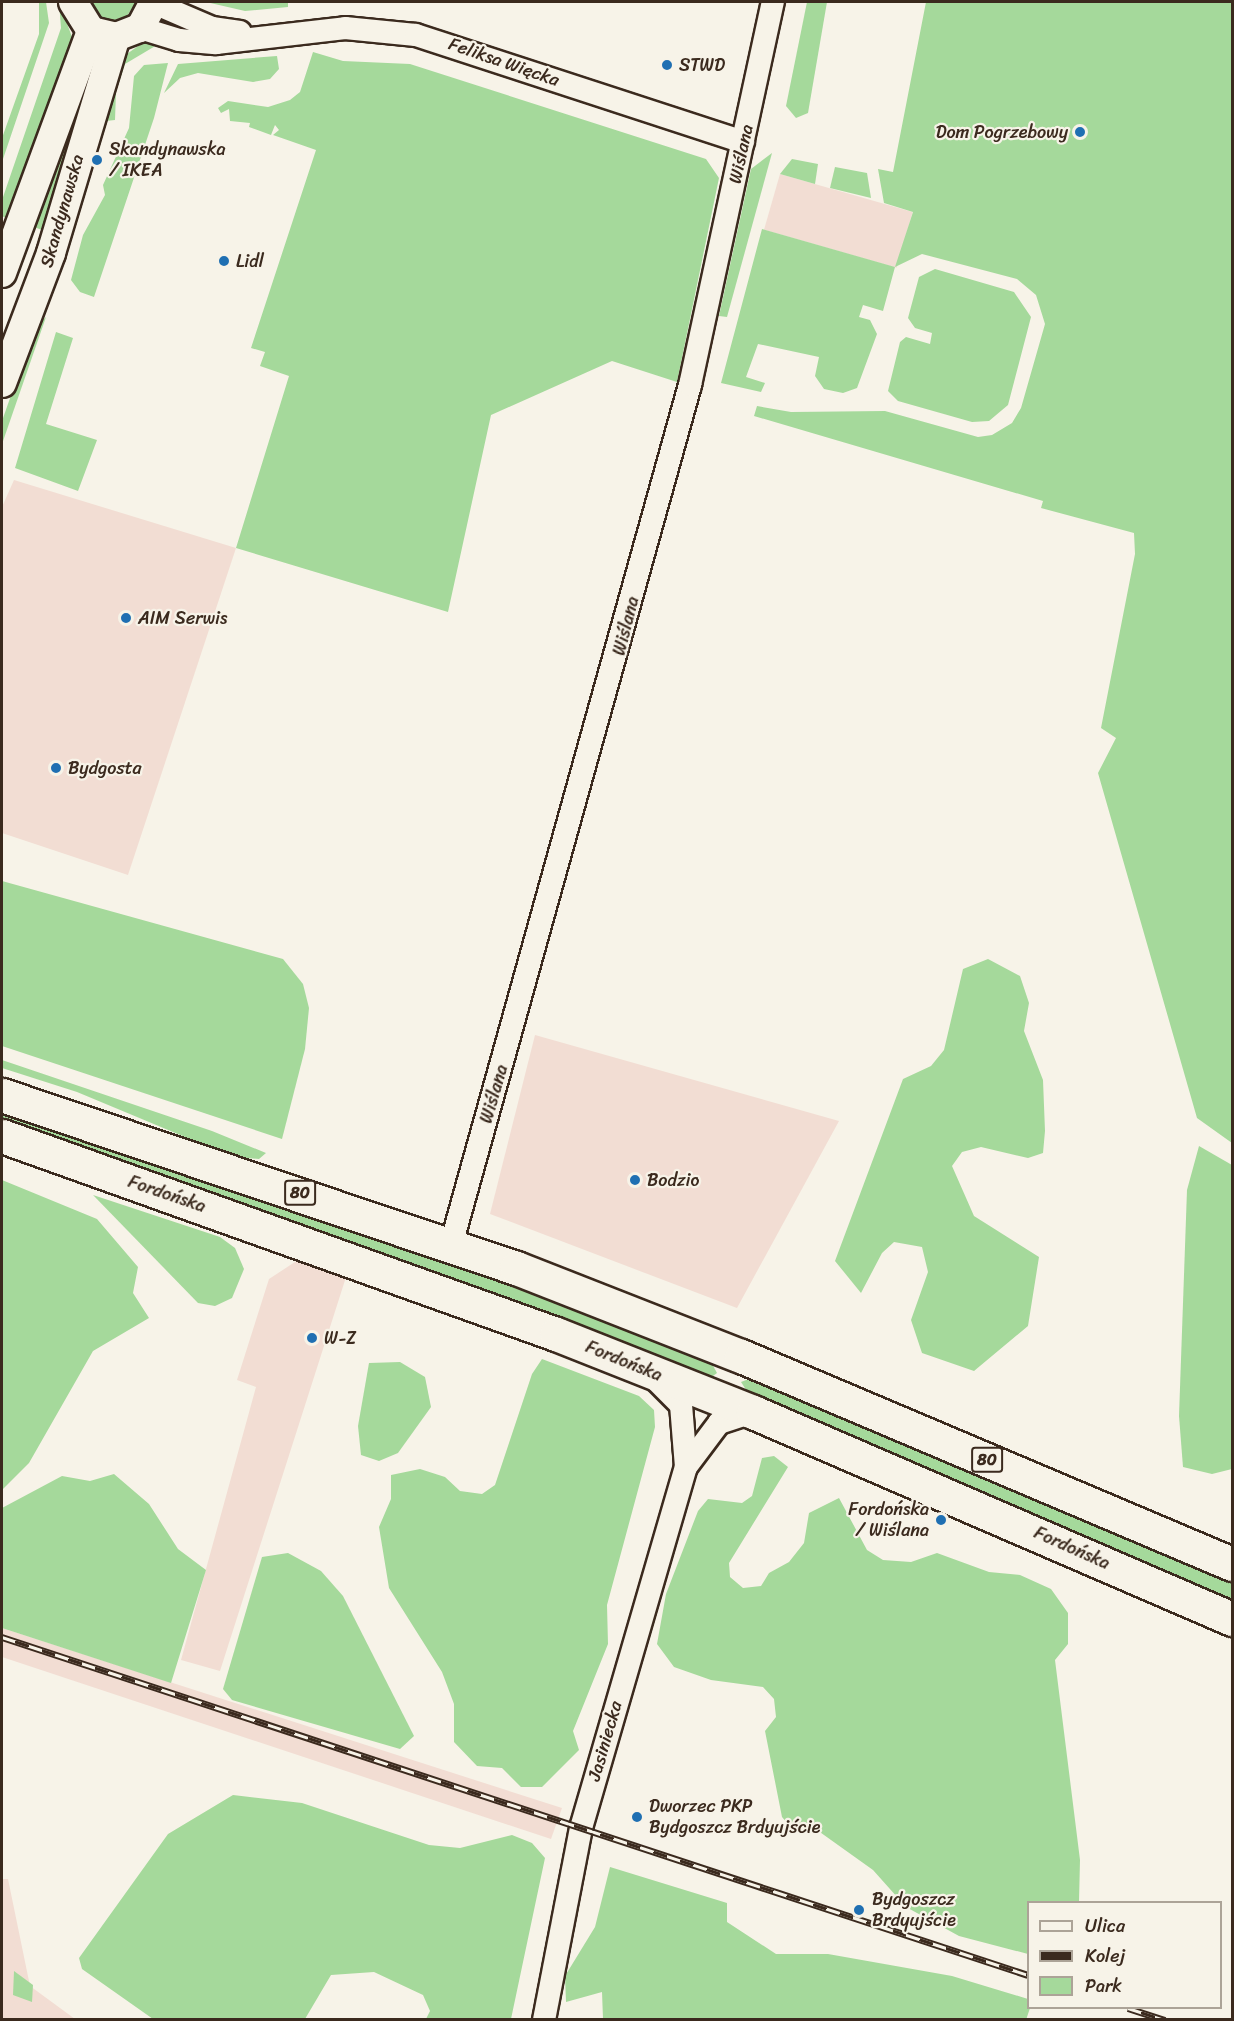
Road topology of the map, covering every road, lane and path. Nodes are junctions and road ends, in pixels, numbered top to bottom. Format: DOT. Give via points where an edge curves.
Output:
graph roads {
  1 [pos="73,2"];
  2 [pos="773,2"];
  3 [pos="131,20"];
  4 [pos="743,142"];
  5 [pos="2,273"];
  6 [pos="2,383"];
  7 [pos="3,1095"];
  8 [pos="2,1136"];
  9 [pos="451,1245"];
  10 [pos="629,1363"];
  11 [pos="753,1412"];
  12 [pos="686,1467"];
  13 [pos="1233,1564"];
  14 [pos="1233,1619"];
  15 [pos="544,2019"];
  1 -- 3 [label="street"];
  2 -- 4 [label="street, Wiślana"];
  3 -- 4 [label="street, Feliksa Więcka" via="188,42 345,28 416,34"];
  3 -- 5 [label="street, Skandynawska"];
  3 -- 6 [label="street, Skandynawska"];
  4 -- 9 [label="street, Wiślana" via="690,385"];
  7 -- 9 [label="main road, 80"];
  8 -- 10 [label="main road, Fordońska / 80"];
  9 -- 13 [label="main road, 80" via="741,1356"];
  10 -- 11 [label="main road, Fordońska / 80"];
  10 -- 12 [label="street, Jasiniecka" via="661,1383 681,1405"];
  11 -- 12 [label="street, Jasiniecka" via="719,1423"];
  11 -- 14 [label="main road, Fordońska / 80"];
  12 -- 15 [label="street, Jasiniecka" via="581,1828"];
}
